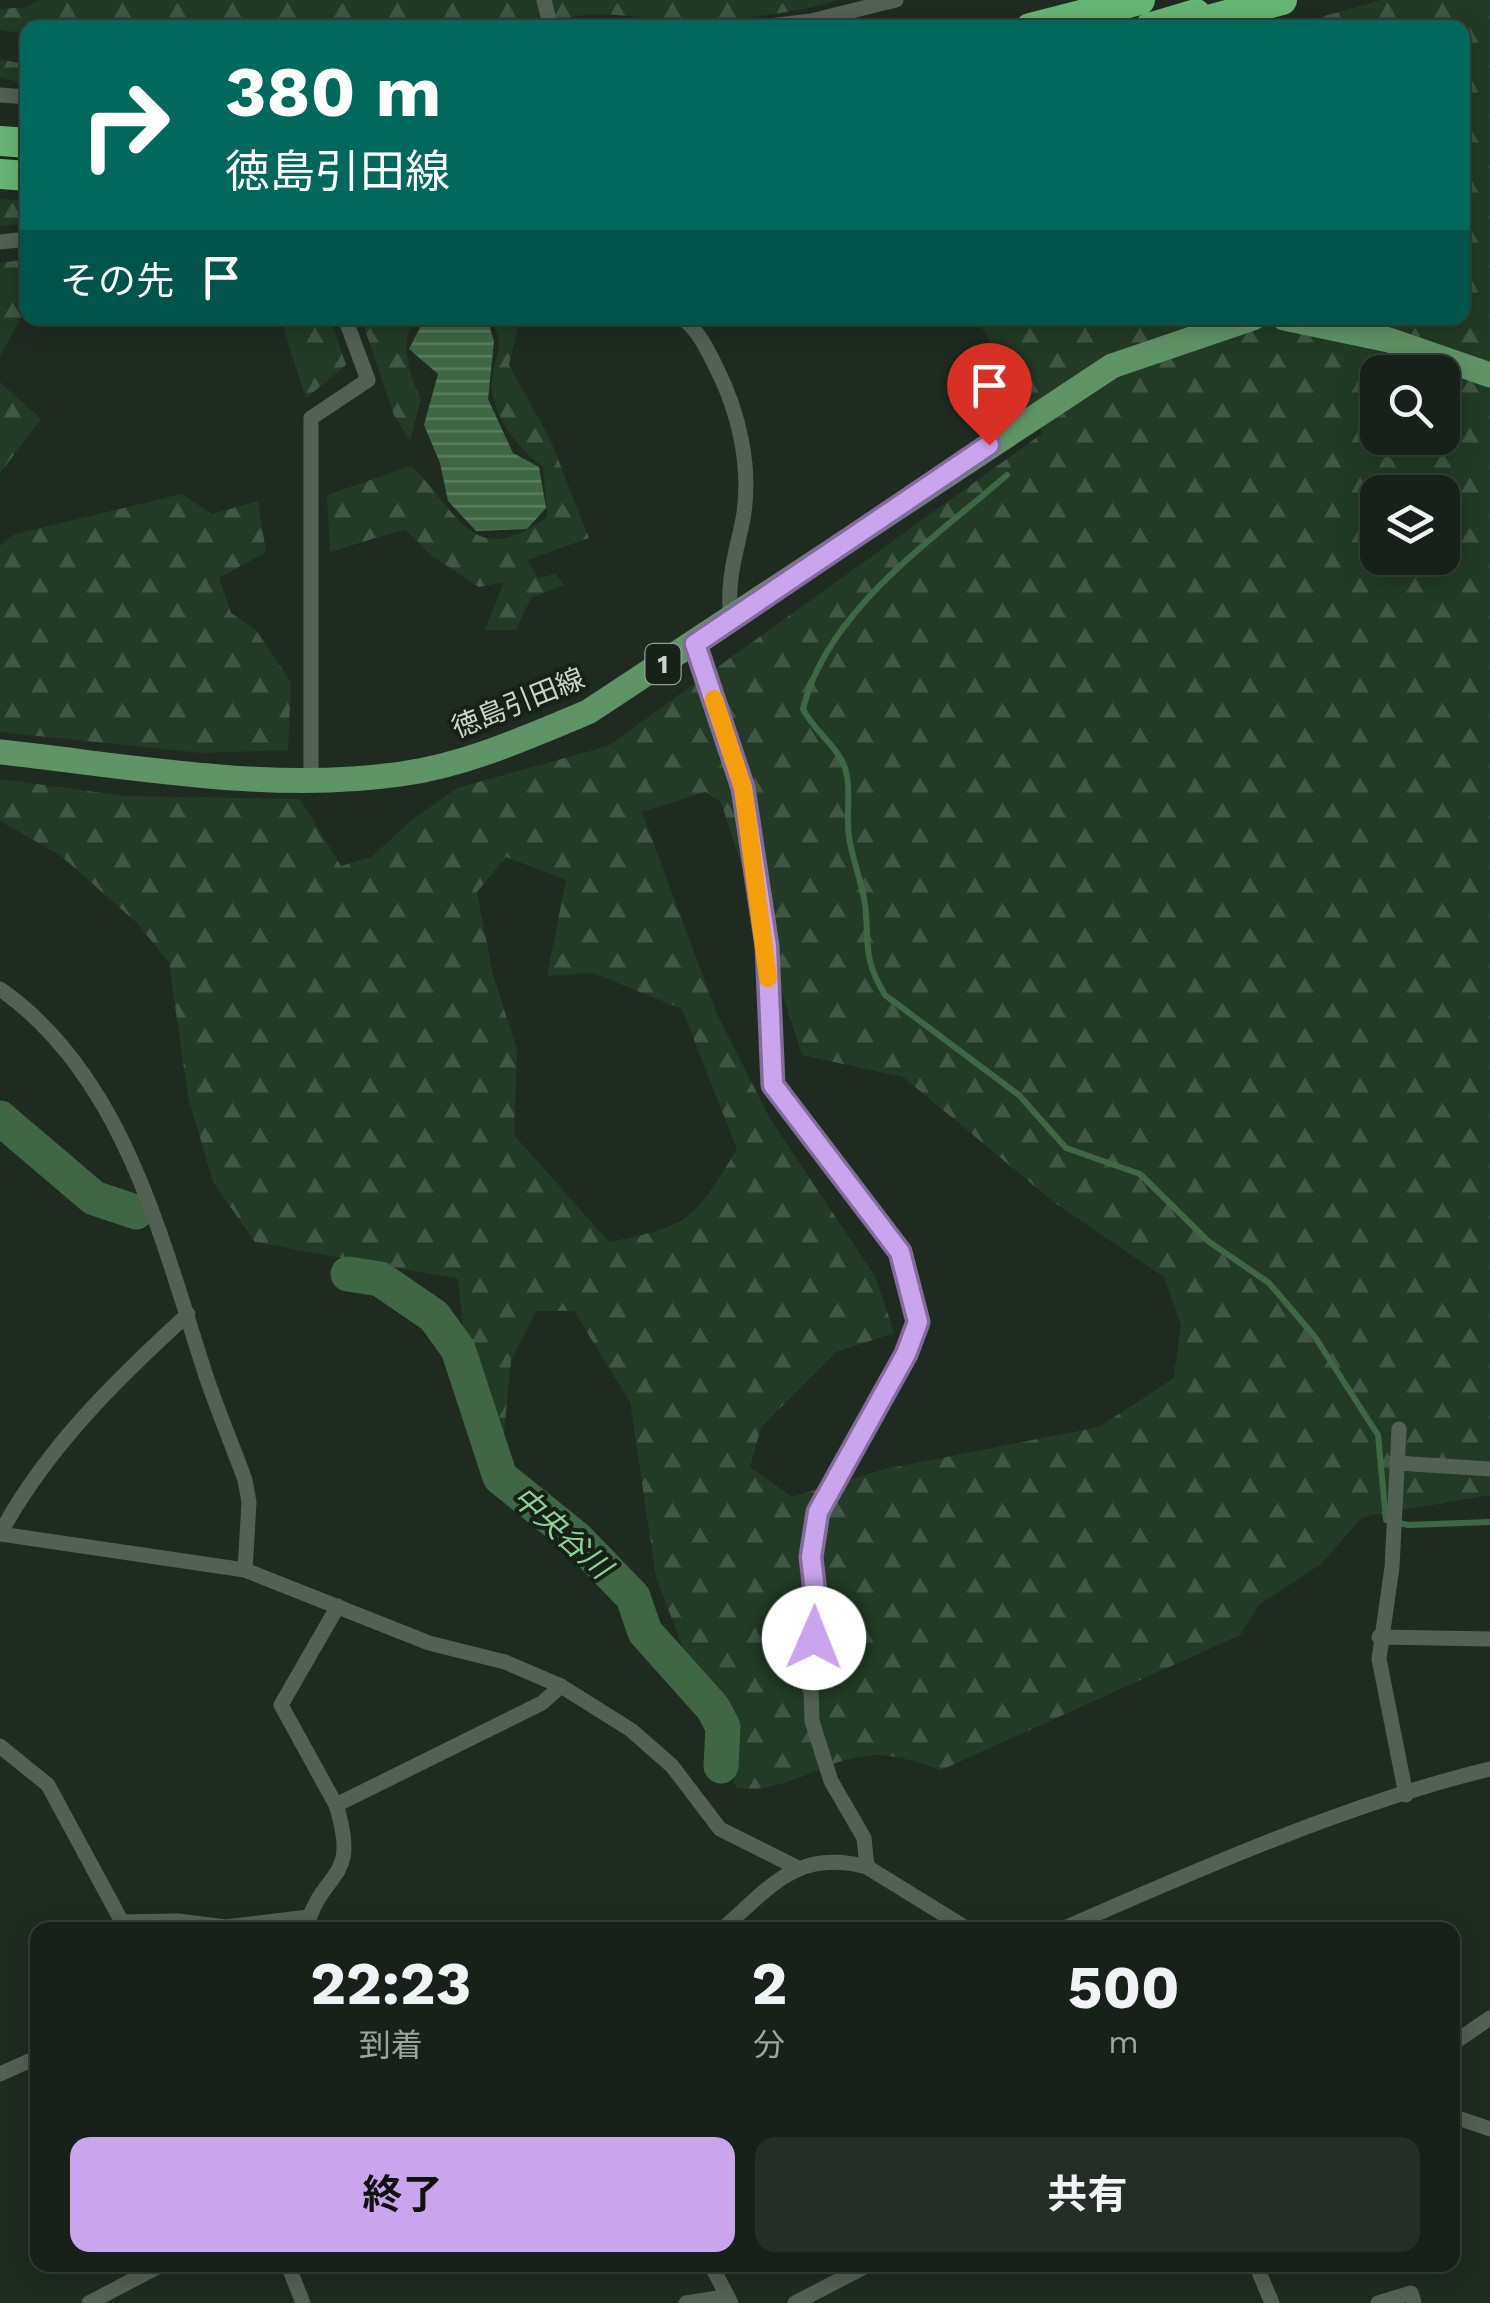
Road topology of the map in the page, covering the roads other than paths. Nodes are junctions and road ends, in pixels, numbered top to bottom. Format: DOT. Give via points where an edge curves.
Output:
graph roads {
  1 [pos="896,0"];
  2 [pos="1140,0"];
  3 [pos="1242,0"];
  4 [pos="1282,0"];
  5 [pos="815,20"];
  6 [pos="1061,20"];
  7 [pos="1176,20"];
  8 [pos="1208,20"];
  9 [pos="348,325"];
  10 [pos="686,325"];
  11 [pos="1232,325"];
  12 [pos="1317,325"];
  13 [pos="1490,375"];
  14 [pos="730,618"];
  15 [pos="695,644"];
  16 [pos="0,752"];
  17 [pos="310,781"];
  18 [pos="0,989"];
  19 [pos="188,1314"];
  20 [pos="1398,1429"];
  21 [pos="1397,1463"];
  22 [pos="1490,1469"];
  23 [pos="0,1534"];
  24 [pos="245,1570"];
  25 [pos="338,1606"];
  26 [pos="1379,1636"];
  27 [pos="1490,1639"];
  28 [pos="561,1686"];
  29 [pos="0,1746"];
  30 [pos="1490,1769"];
  31 [pos="1406,1795"];
  32 [pos="336,1805"];
  33 [pos="796,1867"];
  34 [pos="867,1867"];
  35 [pos="122,1922"];
  36 [pos="122,1922"];
  37 [pos="185,1922"];
  38 [pos="309,1922"];
  39 [pos="731,1922"];
  40 [pos="956,1922"];
  41 [pos="1079,1922"];
  42 [pos="1490,2018"];
  43 [pos="1460,2039"];
  44 [pos="30,2060"];
  45 [pos="0,2074"];
  46 [pos="1460,2119"];
  47 [pos="1490,2129"];
  48 [pos="148,2272"];
  49 [pos="291,2272"];
  50 [pos="714,2272"];
  51 [pos="854,2272"];
  52 [pos="1259,2272"];
  53 [pos="1268,2272"];
  54 [pos="1264,2283"];
  55 [pos="728,2300"];
  56 [pos="89,2303"];
  57 [pos="303,2303"];
  58 [pos="686,2303"];
  59 [pos="794,2303"];
  60 [pos="1262,2303"];
  61 [pos="1272,2303"];
  62 [pos="1378,2303"];
  63 [pos="1414,2303"];
  1 -- 5 [label="street"];
  2 -- 6 [label="highway"];
  3 -- 7 [label="highway"];
  4 -- 8 [label="highway"];
  9 -- 17 [label="street" via="368,380 311,418"];
  10 -- 14 [label="street" via="730,394 743,446 744,513 727,592"];
  11 -- 14 [label="main road, 徳島引田線 / 1" via="1112,366"];
  12 -- 13 [label="main road" via="1389,340"];
  14 -- 15 [label="main road, 徳島引田線 / 1"];
  15 -- 17 [label="main road, 徳島引田線 / 1" via="588,712 495,751 403,774"];
  15 -- 34 [label="street" via="743,788 767,946 773,1085 900,1252 918,1322 818,1512 811,1557 818,1618 810,1658 812,1721 831,1781 864,1838"];
  16 -- 17 [label="main road, 徳島引田線 / 1"];
  18 -- 19 [label="street" via="25,1006 88,1078 136,1177"];
  19 -- 23 [label="street" via="98,1400"];
  19 -- 24 [label="street" via="245,1480"];
  20 -- 21 [label="street"];
  21 -- 22 [label="street"];
  21 -- 26 [label="street" via="1396,1521"];
  23 -- 24 [label="street"];
  24 -- 25 [label="street"];
  25 -- 28 [label="street"];
  25 -- 32 [label="street" via="280,1705"];
  26 -- 27 [label="street"];
  26 -- 31 [label="street"];
  28 -- 32 [label="street" via="542,1703"];
  28 -- 33 [label="street" via="631,1730 672,1766 720,1829"];
  29 -- 35 [label="street" via="48,1785"];
  30 -- 31 [label="street"];
  31 -- 41 [label="street"];
  32 -- 38 [label="street" via="346,1860"];
  33 -- 34 [label="street"];
  33 -- 39 [label="street"];
  34 -- 40 [label="street"];
  36 -- 37 [label="street"];
  42 -- 43 [label="street"];
  44 -- 45 [label="street"];
  46 -- 47 [label="street"];
  48 -- 56 [label="street"];
  49 -- 57 [label="street"];
  50 -- 55 [label="street"];
  51 -- 59 [label="street"];
  52 -- 54 [label="street"];
  53 -- 54 [label="street"];
  54 -- 60 [label="street"];
  54 -- 61 [label="street"];
  55 -- 58 [label="street"];
  62 -- 63 [label="street" via="1411,2293"];
}
